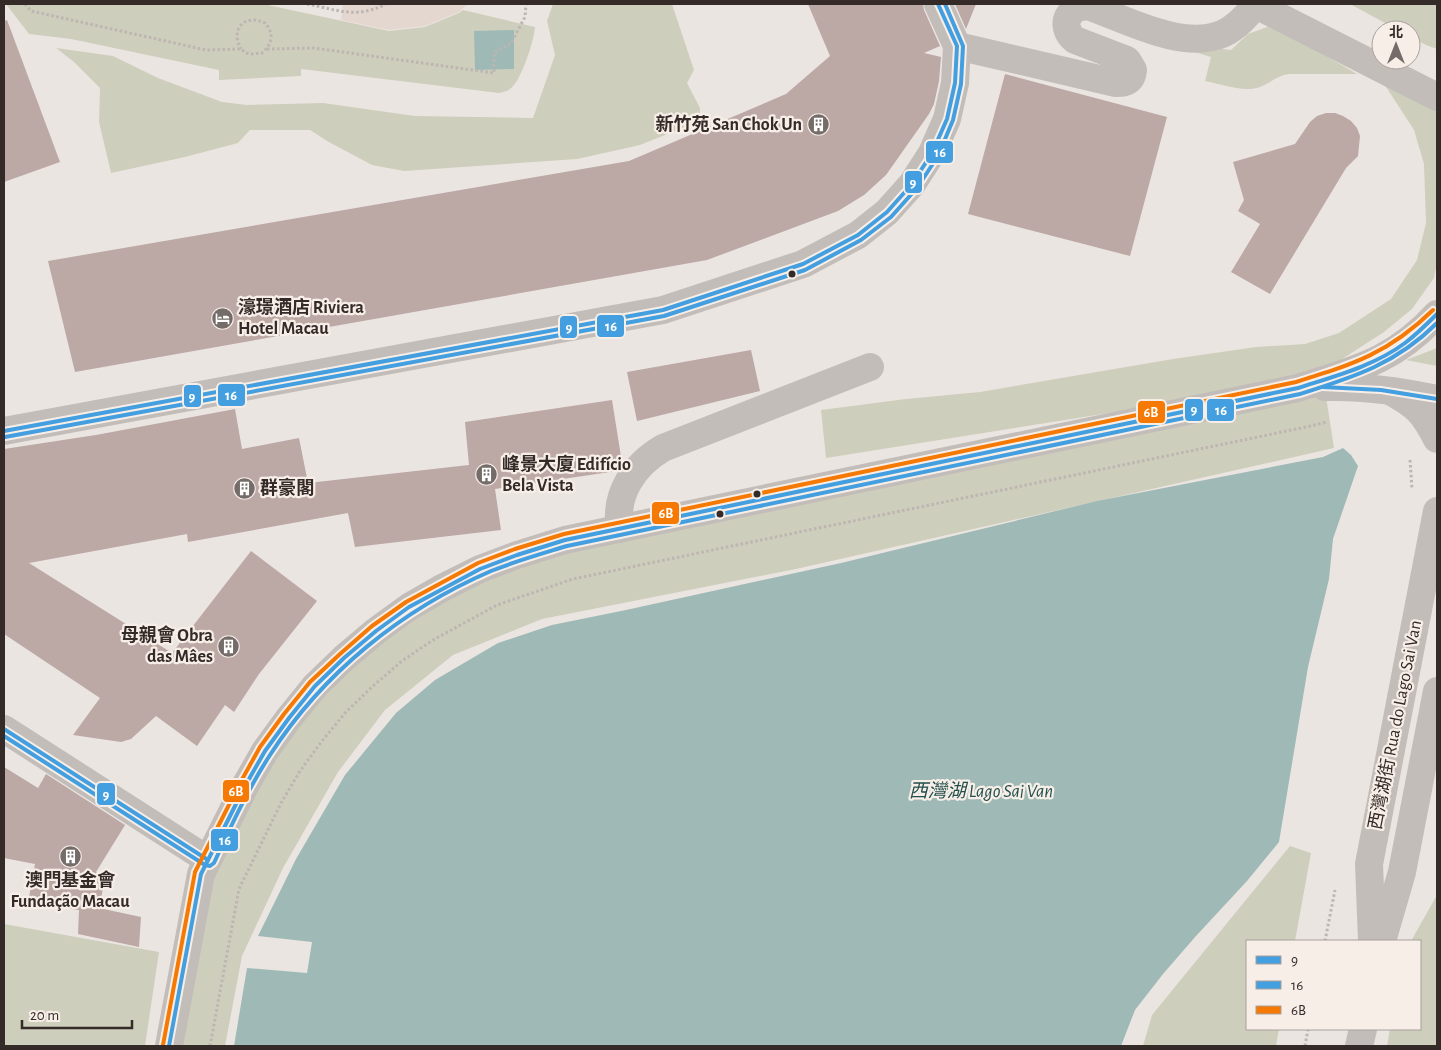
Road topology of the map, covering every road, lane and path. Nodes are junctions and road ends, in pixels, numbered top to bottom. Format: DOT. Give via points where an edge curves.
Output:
graph roads {
  1 [pos="25,4"];
  2 [pos="307,4"];
  3 [pos="386,4"];
  4 [pos="526,4"];
  5 [pos="938,4"];
  6 [pos="1256,4"];
  7 [pos="957,46"];
  8 [pos="241,49"];
  9 [pos="267,49"];
  10 [pos="1437,97"];
  11 [pos="1437,314"];
  12 [pos="1437,342"];
  13 [pos="870,367"];
  14 [pos="1356,370"];
  15 [pos="1298,388"];
  16 [pos="1390,391"];
  17 [pos="1437,399"];
  18 [pos="1333,420"];
  19 [pos="4,431"];
  20 [pos="1437,439"];
  21 [pos="1408,456"];
  22 [pos="1410,498"];
  23 [pos="1437,511"];
  24 [pos="620,529"];
  25 [pos="1437,691"];
  26 [pos="4,729"];
  27 [pos="208,860"];
  28 [pos="1336,883"];
  29 [pos="1325,940"];
  30 [pos="1372,940"];
  31 [pos="1382,940"];
  32 [pos="1308,1030"];
  33 [pos="1363,1030"];
  34 [pos="169,1046"];
  35 [pos="210,1046"];
  36 [pos="1305,1046"];
  37 [pos="1359,1046"];
  1 -- 8 [label="path" via="31,11 206,50"];
  2 -- 3 [label="path" via="353,13 372,11"];
  4 -- 9 [label="path" via="525,17 511,43 494,53 494,73 314,48"];
  5 -- 7 [label="street"];
  6 -- 7 [label="street" via="1242,21 1222,34 1199,40 1174,38 1091,7 1075,9 1066,24 1070,36 1127,60 1133,70 1125,83"];
  6 -- 10 [label="street"];
  7 -- 19 [label="street" via="955,83 946,119 932,153 912,184 887,212 858,235 803,264 663,310"];
  8 -- 9 [label="path" via="251,54"];
  8 -- 9 [label="path" via="237,33 242,24 259,20 268,27 272,38"];
  11 -- 14 [label="street" via="1395,351"];
  12 -- 14 [label="street"];
  13 -- 24 [label="street" via="651,455 626,484 619,509"];
  14 -- 15 [label="street"];
  15 -- 16 [label="street"];
  15 -- 24 [label="street"];
  16 -- 17 [label="street"];
  16 -- 20 [label="street" via="1408,400 1425,416"];
  18 -- 35 [label="path" via="573,579 497,605 464,621 402,661 346,712 300,771 280,803 239,889"];
  21 -- 22 [label="path" via="1412,475"];
  23 -- 30 [label="street, 西灣湖街 Rua do Lago Sai Van" via="1369,864"];
  24 -- 27 [label="street" via="565,540 480,569 437,591 376,631 315,686 284,724 245,786"];
  25 -- 31 [label="street, 西灣湖街 Rua do Lago Sai Van" via="1402,872"];
  26 -- 27 [label="street"];
  27 -- 34 [label="street" via="201,874"];
  28 -- 29 [label="path"];
  32 -- 36 [label="path"];
  33 -- 37 [label="street"];
}
